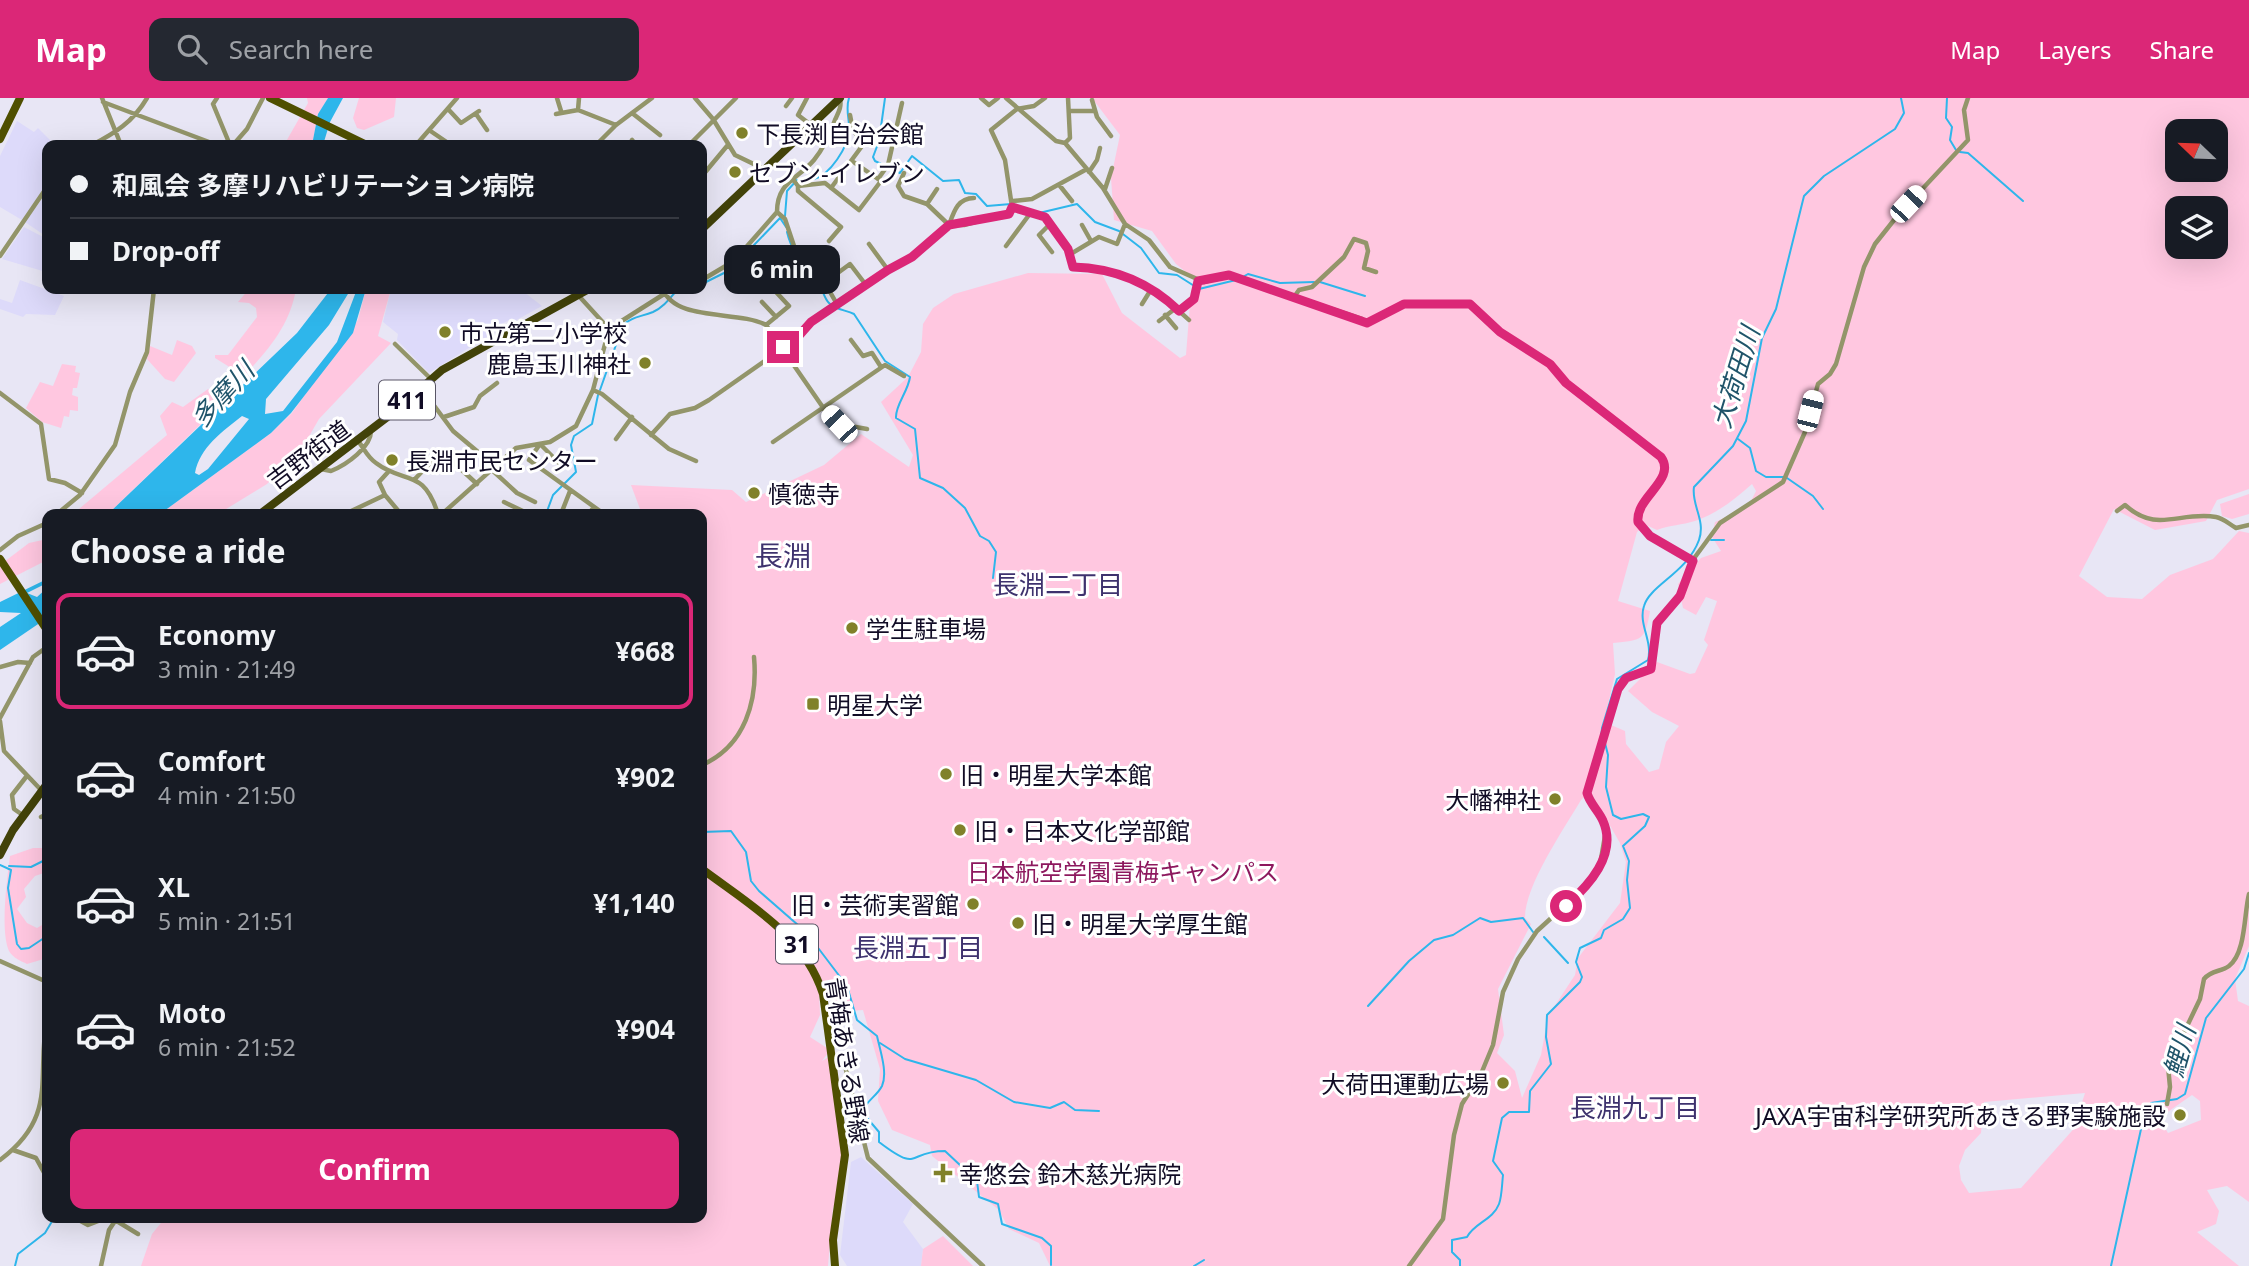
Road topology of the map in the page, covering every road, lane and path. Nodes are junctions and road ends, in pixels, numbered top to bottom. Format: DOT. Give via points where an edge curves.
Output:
graph roads {
  1 [pos="20,98"];
  2 [pos="146,98"];
  3 [pos="217,98"];
  4 [pos="263,98"];
  5 [pos="270,98"];
  6 [pos="457,98"];
  7 [pos="557,98"];
  8 [pos="579,98"];
  9 [pos="652,98"];
  10 [pos="695,98"];
  11 [pos="736,98"];
  12 [pos="792,98"];
  13 [pos="807,98"];
  14 [pos="840,98"];
  15 [pos="981,98"];
  16 [pos="998,98"];
  17 [pos="1006,98"];
  18 [pos="1045,98"];
  19 [pos="1068,98"];
  20 [pos="1968,98"];
  21 [pos="102,100"];
  22 [pos="1092,100"];
  23 [pos="902,103"];
  24 [pos="786,106"];
  25 [pos="448,109"];
  26 [pos="1017,109"];
  27 [pos="578,110"];
  28 [pos="1069,111"];
  29 [pos="1095,111"];
  30 [pos="632,113"];
  31 [pos="137,115"];
  32 [pos="850,115"];
  33 [pos="713,119"];
  34 [pos="616,125"];
  35 [pos="812,125"];
  36 [pos="487,130"];
  37 [pos="429,131"];
  38 [pos="115,134"];
  39 [pos="660,135"];
  40 [pos="1111,136"];
  41 [pos="0,139"];
  42 [pos="102,140"];
  43 [pos="118,140"];
  44 [pos="204,140"];
  45 [pos="229,140"];
  46 [pos="236,140"];
  47 [pos="357,140"];
  48 [pos="421,140"];
  49 [pos="443,140"];
  50 [pos="601,140"];
  51 [pos="694,140"];
  52 [pos="1065,143"];
  53 [pos="727,146"];
  54 [pos="1100,148"];
  55 [pos="852,161"];
  56 [pos="1112,168"];
  57 [pos="707,170"];
  58 [pos="765,170"];
  59 [pos="1088,170"];
  60 [pos="904,173"];
  61 [pos="792,179"];
  62 [pos="878,179"];
  63 [pos="797,186"];
  64 [pos="1060,186"];
  65 [pos="831,188"];
  66 [pos="937,189"];
  67 [pos="1105,190"];
  68 [pos="42,194"];
  69 [pos="974,198"];
  70 [pos="1072,201"];
  71 [pos="1013,203"];
  72 [pos="927,204"];
  73 [pos="778,213"];
  74 [pos="1030,214"];
  75 [pos="707,224"];
  76 [pos="1125,224"];
  77 [pos="949,225"];
  78 [pos="1049,225"];
  79 [pos="1082,225"];
  80 [pos="829,241"];
  81 [pos="1091,241"];
  82 [pos="869,244"];
  83 [pos="1006,246"];
  84 [pos="793,250"];
  85 [pos="1052,252"];
  86 [pos="1069,255"];
  87 [pos="0,256"];
  88 [pos="737,258"];
  89 [pos="888,270"];
  90 [pos="1376,272"];
  91 [pos="835,275"];
  92 [pos="707,278"];
  93 [pos="1198,281"];
  94 [pos="866,285"];
  95 [pos="1152,288"];
  96 [pos="776,292"];
  97 [pos="153,294"];
  98 [pos="572,294"];
  99 [pos="577,294"];
  100 [pos="666,294"];
  101 [pos="670,294"];
  102 [pos="1294,297"];
  103 [pos="668,298"];
  104 [pos="762,302"];
  105 [pos="1142,304"];
  106 [pos="838,306"];
  107 [pos="1178,309"];
  108 [pos="1165,315"];
  109 [pos="776,317"];
  110 [pos="1189,320"];
  111 [pos="1159,321"];
  112 [pos="766,325"];
  113 [pos="1175,328"];
  114 [pos="609,329"];
  115 [pos="850,340"];
  116 [pos="395,344"];
  117 [pos="783,347"];
  118 [pos="881,367"];
  119 [pos="904,376"];
  120 [pos="430,379"];
  121 [pos="497,383"];
  122 [pos="421,387"];
  123 [pos="597,392"];
  124 [pos="0,393"];
  125 [pos="822,406"];
  126 [pos="444,417"];
  127 [pos="632,417"];
  128 [pos="867,429"];
  129 [pos="651,435"];
  130 [pos="616,439"];
  131 [pos="773,442"];
  132 [pos="360,444"];
  133 [pos="540,444"];
  134 [pos="433,460"];
  135 [pos="452,461"];
  136 [pos="696,461"];
  137 [pos="559,463"];
  138 [pos="494,469"];
  139 [pos="389,471"];
  140 [pos="414,480"];
  141 [pos="477,484"];
  142 [pos="566,488"];
  143 [pos="82,493"];
  144 [pos="385,495"];
  145 [pos="535,502"];
  146 [pos="506,505"];
  147 [pos="593,508"];
  148 [pos="63,509"];
  149 [pos="267,509"];
  150 [pos="356,509"];
  151 [pos="397,509"];
  152 [pos="438,509"];
  153 [pos="446,509"];
  154 [pos="520,509"];
  155 [pos="562,509"];
  156 [pos="2118,511"];
  157 [pos="42,525"];
  158 [pos="2249,525"];
  159 [pos="0,550"];
  160 [pos="1,560"];
  161 [pos="1692,561"];
  162 [pos="42,622"];
  163 [pos="42,652"];
  164 [pos="754,657"];
  165 [pos="30,663"];
  166 [pos="0,667"];
  167 [pos="0,719"];
  168 [pos="707,762"];
  169 [pos="26,777"];
  170 [pos="42,787"];
  171 [pos="42,793"];
  172 [pos="24,816"];
  173 [pos="0,855"];
  174 [pos="707,873"];
  175 [pos="2249,894"];
  176 [pos="0,961"];
  177 [pos="42,980"];
  178 [pos="833,1059"];
  179 [pos="42,1101"];
  180 [pos="2167,1104"];
  181 [pos="13,1150"];
  182 [pos="0,1158"];
  183 [pos="42,1169"];
  184 [pos="113,1223"];
  185 [pos="122,1223"];
  186 [pos="138,1234"];
  187 [pos="101,1266"];
  188 [pos="835,1266"];
  189 [pos="983,1266"];
  190 [pos="1409,1266"];
  1 -- 41 [label="main road"];
  2 -- 31 [label="street"];
  3 -- 45 [label="street" via="213,104"];
  4 -- 46 [label="street"];
  5 -- 47 [label="main road"];
  6 -- 25 [label="street"];
  7 -- 27 [label="street" via="559,112"];
  8 -- 27 [label="street"];
  9 -- 30 [label="street"];
  10 -- 33 [label="street"];
  11 -- 33 [label="street"];
  12 -- 24 [label="street"];
  13 -- 35 [label="street" via="798,115"];
  14 -- 35 [label="highway"];
  14 -- 61 [label="street" via="842,104 824,145"];
  15 -- 16 [label="street" via="988,105"];
  17 -- 26 [label="street"];
  18 -- 26 [label="street"];
  19 -- 28 [label="street"];
  20 -- 161 [label="street" via="1964,110 1968,140 1898,215 1867,258 1836,364 1818,384 1805,432 1783,482 1720,523"];
  21 -- 31 [label="street"];
  21 -- 38 [label="street"];
  22 -- 29 [label="street"];
  23 -- 62 [label="street" via="887,167"];
  25 -- 36 [label="street" via="461,123 478,112"];
  25 -- 37 [label="street"];
  26 -- 52 [label="street" via="1056,141"];
  26 -- 71 [label="street" via="991,130 1005,160"];
  27 -- 34 [label="street"];
  28 -- 29 [label="street"];
  28 -- 52 [label="street" via="1070,138"];
  29 -- 40 [label="street"];
  30 -- 34 [label="street"];
  30 -- 39 [label="street"];
  31 -- 38 [label="street"];
  31 -- 44 [label="street"];
  32 -- 55 [label="street" via="853,131 865,142"];
  33 -- 51 [label="street"];
  33 -- 53 [label="street"];
  34 -- 50 [label="street"];
  35 -- 58 [label="highway"];
  37 -- 48 [label="street"];
  37 -- 49 [label="street"];
  38 -- 42 [label="street"];
  38 -- 43 [label="street"];
  52 -- 59 [label="street"];
  53 -- 57 [label="street"];
  53 -- 58 [label="street" via="741,159"];
  54 -- 59 [label="street"];
  55 -- 62 [label="street"];
  55 -- 65 [label="street"];
  56 -- 67 [label="street"];
  58 -- 75 [label="highway"];
  59 -- 64 [label="street"];
  59 -- 67 [label="street"];
  60 -- 72 [label="street" via="898,186 904,195"];
  61 -- 63 [label="street"];
  61 -- 73 [label="street" via="778,196"];
  62 -- 65 [label="street" via="881,181 859,210"];
  63 -- 65 [label="street" via="822,182"];
  63 -- 80 [label="street" via="841,227"];
  64 -- 70 [label="street"];
  64 -- 71 [label="street"];
  66 -- 72 [label="street"];
  67 -- 76 [label="street"];
  68 -- 87 [label="street"];
  69 -- 77 [label="street" via="956,206"];
  71 -- 74 [label="street"];
  71 -- 77 [label="street" via="1009,214"];
  72 -- 77 [label="street"];
  73 -- 84 [label="street" via="785,218"];
  73 -- 88 [label="street"];
  74 -- 78 [label="street" via="1045,217"];
  74 -- 83 [label="street"];
  76 -- 81 [label="street" via="1117,244 1099,237"];
  76 -- 93 [label="street" via="1149,240 1170,267"];
  77 -- 89 [label="street" via="912,257"];
  78 -- 85 [label="street" via="1040,235"];
  78 -- 86 [label="street"];
  79 -- 81 [label="street"];
  81 -- 86 [label="street"];
  82 -- 89 [label="street"];
  84 -- 88 [label="street" via="761,282"];
  84 -- 106 [label="street" via="825,283"];
  86 -- 95 [label="street" via="1073,267 1115,272"];
  88 -- 92 [label="street"];
  89 -- 94 [label="street"];
  90 -- 102 [label="street" via="1364,268 1366,243 1354,239 1344,257"];
  91 -- 94 [label="street" via="850,264"];
  93 -- 102 [label="street" via="1229,275"];
  93 -- 107 [label="street" via="1194,299"];
  94 -- 106 [label="street"];
  95 -- 105 [label="street"];
  95 -- 107 [label="street"];
  96 -- 109 [label="street" via="789,306"];
  97 -- 143 [label="street" via="147,352 121,428 109,455"];
  98 -- 120 [label="highway, 吉野街道 / 411"];
  99 -- 114 [label="street"];
  100 -- 103 [label="street"];
  101 -- 103 [label="street"];
  102 -- 161 [label="street" via="1367,323 1404,304 1470,304 1661,457 1664,475 1641,504 1638,522 1650,536"];
  103 -- 112 [label="street" via="682,308"];
  103 -- 114 [label="street"];
  104 -- 109 [label="street"];
  106 -- 117 [label="street"];
  107 -- 108 [label="street"];
  107 -- 110 [label="street"];
  108 -- 111 [label="street"];
  108 -- 113 [label="street"];
  109 -- 112 [label="street"];
  112 -- 117 [label="street"];
  114 -- 123 [label="street"];
  115 -- 118 [label="street" via="863,356 872,354"];
  116 -- 120 [label="street"];
  117 -- 125 [label="street"];
  117 -- 129 [label="street" via="709,400 670,414"];
  118 -- 119 [label="street" via="895,368"];
  118 -- 125 [label="street"];
  120 -- 122 [label="highway, 吉野街道 / 411"];
  121 -- 126 [label="street" via="474,407"];
  122 -- 126 [label="street"];
  122 -- 132 [label="highway, 吉野街道 / 411"];
  123 -- 127 [label="street"];
  123 -- 133 [label="street" via="576,426 561,438"];
  124 -- 143 [label="street" via="41,424 49,479"];
  125 -- 128 [label="street" via="839,424"];
  125 -- 131 [label="street"];
  126 -- 138 [label="street"];
  127 -- 129 [label="street"];
  127 -- 130 [label="street"];
  129 -- 136 [label="street"];
  132 -- 139 [label="street" via="374,462"];
  132 -- 149 [label="highway, 吉野街道 / 411"];
  133 -- 137 [label="street"];
  133 -- 138 [label="street" via="516,448"];
  133 -- 142 [label="street" via="529,460"];
  134 -- 140 [label="street"];
  135 -- 141 [label="street"];
  138 -- 141 [label="street"];
  138 -- 145 [label="street" via="517,493"];
  139 -- 140 [label="street"];
  139 -- 144 [label="street" via="380,482"];
  140 -- 152 [label="street" via="432,495"];
  141 -- 153 [label="street"];
  142 -- 147 [label="street"];
  142 -- 155 [label="street"];
  143 -- 148 [label="street"];
  144 -- 150 [label="street"];
  144 -- 151 [label="street"];
  146 -- 154 [label="street"];
  156 -- 158 [label="street" via="2125,505 2152,521 2217,517 2236,528"];
  157 -- 159 [label="street"];
  160 -- 162 [label="main road"];
  161 -- 190 [label="street" via="1680,596 1657,623 1651,669 1620,685 1587,793 1606,830 1597,873 1537,931 1518,959 1503,992 1493,1045 1462,1104 1443,1219"];
  163 -- 165 [label="street"];
  164 -- 168 [label="street" via="747,720 727,748"];
  165 -- 166 [label="street"];
  165 -- 167 [label="street"];
  167 -- 169 [label="street" via="4,751"];
  169 -- 170 [label="street"];
  169 -- 172 [label="street" via="12,795 14,809"];
  171 -- 172 [label="highway"];
  172 -- 173 [label="highway"];
  174 -- 178 [label="main road, 青梅あきる野線 / 31" via="788,935 808,958 823,994"];
  175 -- 180 [label="street" via="2246,924 2233,960 2204,979 2200,999 2168,1066"];
  176 -- 177 [label="street"];
  178 -- 188 [label="main road, 青梅あきる野線 / 31" via="845,1155 833,1240"];
  178 -- 189 [label="street" via="844,1062 868,1158"];
  179 -- 181 [label="street"];
  181 -- 182 [label="street"];
  181 -- 183 [label="street" via="36,1158"];
  184 -- 187 [label="street"];
  185 -- 186 [label="street"];
}
